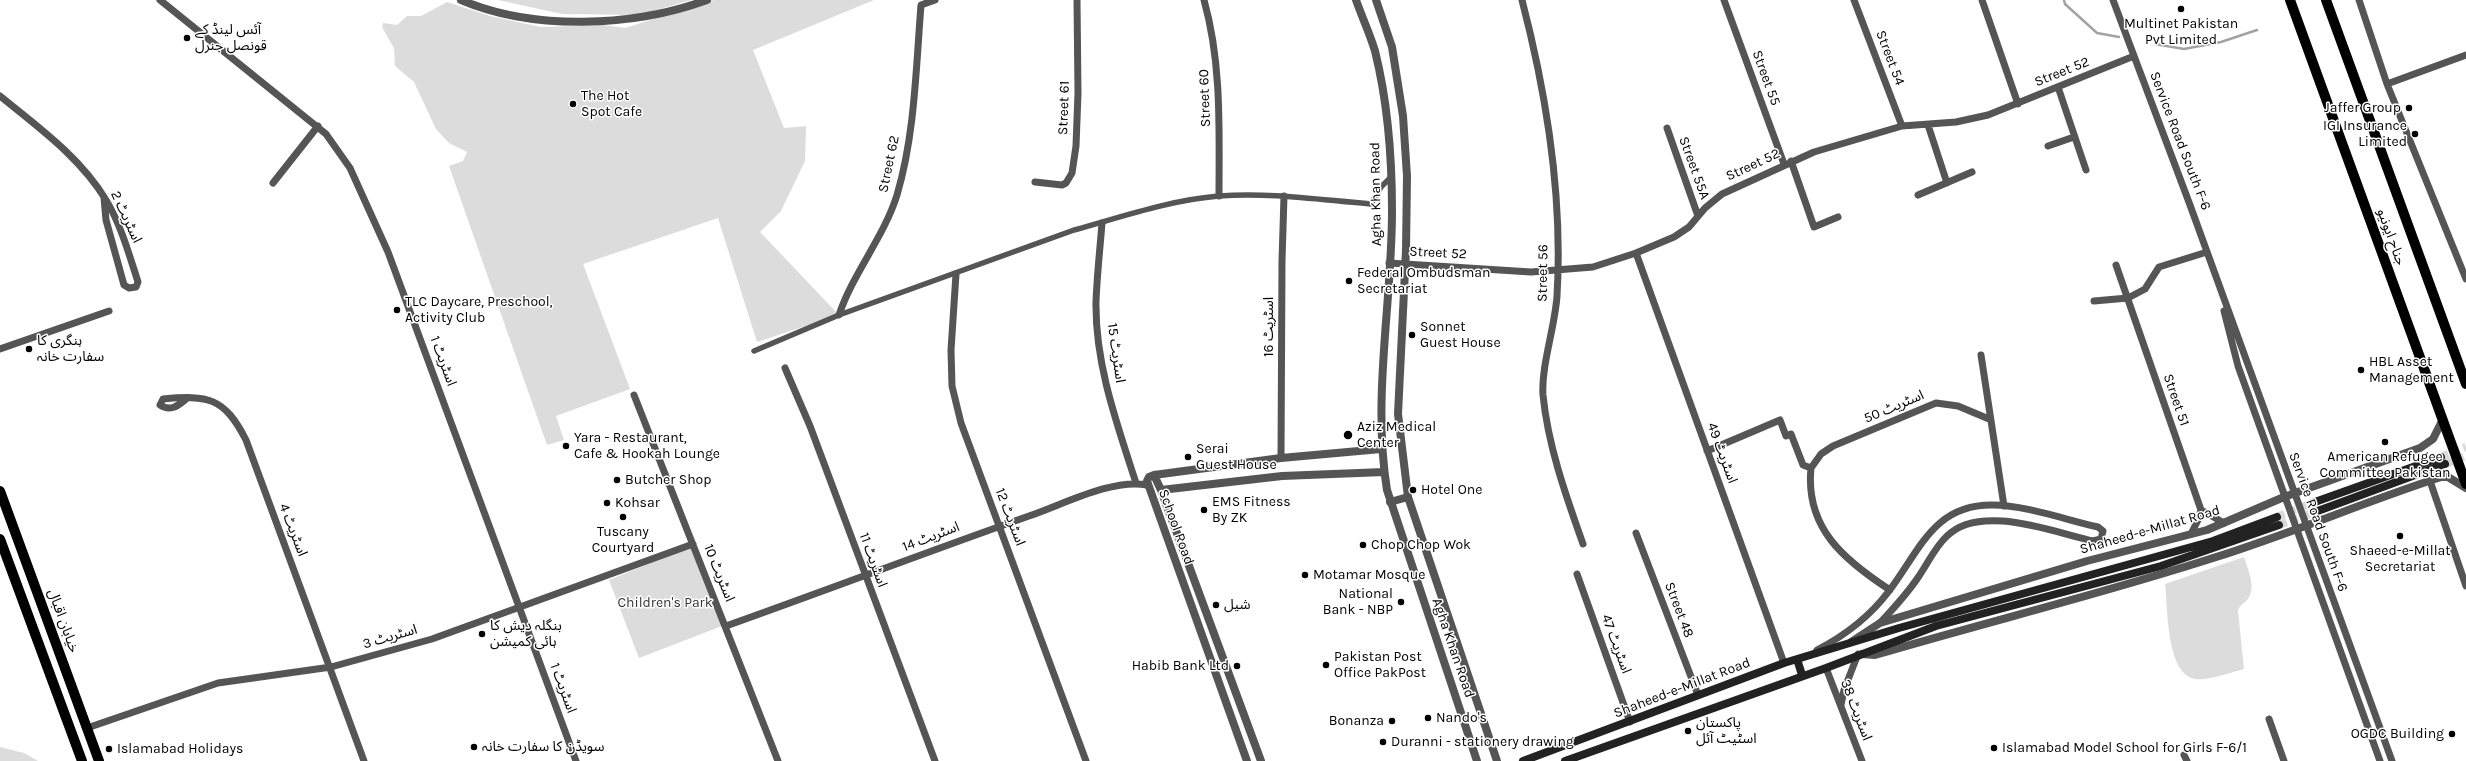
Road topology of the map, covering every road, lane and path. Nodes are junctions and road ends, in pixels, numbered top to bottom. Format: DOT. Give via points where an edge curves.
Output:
graph roads {
  1 [pos="160,0"];
  2 [pos="461,0"];
  3 [pos="707,0"];
  4 [pos="935,0"];
  5 [pos="1077,0"];
  6 [pos="1204,0"];
  7 [pos="1356,0"];
  8 [pos="1376,0"];
  9 [pos="1522,0"];
  10 [pos="1724,0"];
  11 [pos="1854,0"];
  12 [pos="1982,0"];
  13 [pos="2113,0"];
  14 [pos="2290,0"];
  15 [pos="2326,0"];
  16 [pos="2359,0"];
  17 [pos="2466,55"];
  18 [pos="2134,56"];
  19 [pos="2387,84"];
  20 [pos="2058,87"];
  21 [pos="0,96"];
  22 [pos="2018,104"];
  23 [pos="1928,125"];
  24 [pos="318,126"];
  25 [pos="1902,126"];
  26 [pos="1667,128"];
  27 [pos="2074,137"];
  28 [pos="2048,146"];
  29 [pos="1787,163"];
  30 [pos="2086,170"];
  31 [pos="1972,172"];
  32 [pos="1390,178"];
  33 [pos="1035,182"];
  34 [pos="273,183"];
  35 [pos="1947,183"];
  36 [pos="1918,195"];
  37 [pos="1219,196"];
  38 [pos="1284,196"];
  39 [pos="104,198"];
  40 [pos="1698,216"];
  41 [pos="1838,217"];
  42 [pos="1102,222"];
  43 [pos="2207,252"];
  44 [pos="1636,253"];
  45 [pos="1389,263"];
  46 [pos="1405,264"];
  47 [pos="2116,265"];
  48 [pos="1557,271"];
  49 [pos="956,274"];
  50 [pos="2466,279"];
  51 [pos="2221,291"];
  52 [pos="2128,298"];
  53 [pos="2094,301"];
  54 [pos="109,311"];
  55 [pos="839,315"];
  56 [pos="0,349"];
  57 [pos="754,351"];
  58 [pos="1981,355"];
  59 [pos="785,368"];
  60 [pos="2466,384"];
  61 [pos="634,395"];
  62 [pos="186,399"];
  63 [pos="1989,419"];
  64 [pos="2442,419"];
  65 [pos="1381,449"];
  66 [pos="1708,451"];
  67 [pos="1282,458"];
  68 [pos="1811,468"];
  69 [pos="1384,472"];
  70 [pos="1154,475"];
  71 [pos="2430,481"];
  72 [pos="1136,483"];
  73 [pos="2466,484"];
  74 [pos="1147,485"];
  75 [pos="2466,488"];
  76 [pos="1161,490"];
  77 [pos="0,491"];
  78 [pos="2294,494"];
  79 [pos="1408,497"];
  80 [pos="2284,497"];
  81 [pos="1390,502"];
  82 [pos="2312,503"];
  83 [pos="2004,506"];
  84 [pos="2201,510"];
  85 [pos="2315,512"];
  86 [pos="2224,523"];
  87 [pos="2305,525"];
  88 [pos="1000,526"];
  89 [pos="2296,528"];
  90 [pos="1636,533"];
  91 [pos="2191,534"];
  92 [pos="0,539"];
  93 [pos="693,544"];
  94 [pos="1583,544"];
  95 [pos="1577,574"];
  96 [pos="865,576"];
  97 [pos="2466,586"];
  98 [pos="1890,590"];
  99 [pos="521,608"];
  100 [pos="1880,623"];
  101 [pos="726,626"];
  102 [pos="1850,643"];
  103 [pos="1858,654"];
  104 [pos="1807,656"];
  105 [pos="1797,659"];
  106 [pos="1784,663"];
  107 [pos="331,667"];
  108 [pos="1826,668"];
  109 [pos="1802,675"];
  110 [pos="1698,695"];
  111 [pos="1841,705"];
  112 [pos="2269,719"];
  113 [pos="1634,720"];
  114 [pos="87,728"];
  115 [pos="1642,732"];
  116 [pos="82,761"];
  117 [pos="99,761"];
  118 [pos="364,761"];
  119 [pos="576,761"];
  120 [pos="778,761"];
  121 [pos="935,761"];
  122 [pos="1086,761"];
  123 [pos="1247,761"];
  124 [pos="1261,761"];
  125 [pos="1477,761"];
  126 [pos="1496,761"];
  127 [pos="1524,761"];
  128 [pos="1565,761"];
  129 [pos="1862,761"];
  130 [pos="2284,761"];
  131 [pos="2380,761"];
  132 [pos="2392,761"];
  1 -- 24 [label="street, اسٹریٹ 1"];
  2 -- 3 [label="street" via="517,16 554,21 647,17"];
  4 -- 55 [label="street, Street 62" via="921,5 910,121 897,196 847,294"];
  5 -- 33 [label="street, Street 61" via="1078,114 1074,167 1070,179 1062,185"];
  6 -- 37 [label="street, Street 60" via="1213,36 1218,74"];
  7 -- 32 [label="street, Agha Khan Road" via="1375,51 1386,116"];
  8 -- 46 [label="street, Agha Khan Road" via="1392,48 1403,116 1407,176"];
  9 -- 48 [label="street, Street 56" via="1540,79 1552,154"];
  10 -- 29 [label="street, Street 55"];
  11 -- 25 [label="street, Street 54"];
  12 -- 22 [label="street"];
  13 -- 18 [label="street, Service Road South F-6"];
  14 -- 64 [label="main road, جناح ایونیو"];
  15 -- 60 [label="main road, جناح ایونیو"];
  16 -- 19 [label="street"];
  17 -- 19 [label="street"];
  18 -- 20 [label="street, Street 52"];
  18 -- 43 [label="street, Service Road South F-6"];
  19 -- 50 [label="street"];
  20 -- 22 [label="street, Street 52"];
  20 -- 27 [label="street"];
  21 -- 39 [label="street, اسٹریٹ 2" via="74,159 106,199 121,232 138,282 136,286 129,288 124,285 106,220"];
  22 -- 23 [label="street, Street 52" via="1988,115"];
  23 -- 25 [label="street, Street 52"];
  23 -- 35 [label="street"];
  24 -- 34 [label="street"];
  24 -- 99 [label="street, اسٹریٹ 1" via="350,168 371,212"];
  25 -- 29 [label="street, Street 52" via="1838,143"];
  26 -- 40 [label="street, Street 55A"];
  27 -- 28 [label="street"];
  27 -- 30 [label="street"];
  29 -- 40 [label="street, Street 52" via="1722,194"];
  29 -- 41 [label="street, Street 55" via="1814,227"];
  31 -- 35 [label="street"];
  32 -- 38 [label="street" via="1371,204"];
  32 -- 45 [label="street, Agha Khan Road" via="1392,212"];
  35 -- 36 [label="street"];
  37 -- 38 [label="street"];
  37 -- 42 [label="street" via="1188,200"];
  38 -- 67 [label="street, اسٹریٹ 16"];
  40 -- 44 [label="street, Street 52" via="1689,227 1674,237"];
  42 -- 49 [label="street"];
  42 -- 72 [label="street, اسٹریٹ 15" via="1096,303 1102,365 1112,407"];
  43 -- 51 [label="street, Service Road South F-6"];
  43 -- 52 [label="street" via="2159,268 2144,289"];
  44 -- 48 [label="street, Street 52" via="1593,266"];
  44 -- 66 [label="street, اسٹریٹ 49"];
  45 -- 46 [label="street, Street 52"];
  45 -- 65 [label="street, Agha Khan Road" via="1380,414"];
  46 -- 48 [label="street, Street 52" via="1531,272"];
  46 -- 79 [label="street, Agha Khan Road" via="1398,414"];
  47 -- 52 [label="street, Street 51"];
  48 -- 94 [label="street, Street 56" via="1557,297 1544,398 1556,463"];
  49 -- 55 [label="street"];
  49 -- 88 [label="street, اسٹریٹ 12" via="950,350 952,386 961,423"];
  51 -- 78 [label="street, Service Road South F-6"];
  51 -- 80 [label="street, Service Road South F-6" via="2238,366"];
  52 -- 53 [label="street"];
  52 -- 84 [label="street, Street 51"];
  54 -- 56 [label="street"];
  55 -- 57 [label="street"];
  58 -- 63 [label="street"];
  59 -- 96 [label="street, اسٹریٹ 11" via="810,426"];
  61 -- 93 [label="street, اسٹریٹ 10"];
  62 -- 107 [label="street, اسٹریٹ 4" via="173,408 164,408 160,405 163,399 191,396 213,400 235,419 246,440"];
  63 -- 68 [label="street, اسٹریٹ 50" via="1958,406 1936,403 1833,446 1821,454"];
  63 -- 83 [label="street"];
  64 -- 73 [label="main road, جناح ایونیو"];
  64 -- 78 [label="street, Shaheed-e-Millat Road" via="2433,439 2420,448"];
  65 -- 67 [label="street, School Road"];
  65 -- 69 [label="street, Agha Khan Road"];
  66 -- 68 [label="street" via="1780,420 1786,436 1792,434 1803,465"];
  66 -- 106 [label="street, اسٹریٹ 49"];
  67 -- 70 [label="street, School Road"];
  68 -- 98 [label="street" via="1809,489 1813,506 1832,545 1865,574"];
  69 -- 76 [label="street, School Road" via="1282,476"];
  69 -- 81 [label="street, Agha Khan Road"];
  70 -- 74 [label="street, School Road" via="1149,477"];
  70 -- 76 [label="street"];
  71 -- 75 [label="street, Shaheed-e-Millat Road" via="2448,477"];
  71 -- 87 [label="street, Shaheed-e-Millat Road"];
  71 -- 97 [label="street"];
  72 -- 74 [label="street, اسٹریٹ 14"];
  72 -- 88 [label="street, اسٹریٹ 14" via="1109,488"];
  74 -- 76 [label="street"];
  74 -- 123 [label="street, School Road"];
  76 -- 124 [label="street, School Road"];
  77 -- 114 [label="main road, خیابان اقبال"];
  78 -- 80 [label="street, Shaheed-e-Millat Road"];
  78 -- 87 [label="street, Service Road South F-6"];
  79 -- 81 [label="street"];
  79 -- 126 [label="street, Agha Khan Road"];
  80 -- 86 [label="street, Shaheed-e-Millat Road"];
  80 -- 89 [label="street, Service Road South F-6"];
  81 -- 125 [label="street, Agha Khan Road"];
  82 -- 85 [label="main road" via="2443,461"];
  83 -- 98 [label="street" via="1968,508 1944,518 1922,541"];
  83 -- 100 [label="street" via="2098,527 2102,531 2102,538 2093,541 2002,521 1969,523 1946,537 1912,587"];
  84 -- 86 [label="street"];
  84 -- 91 [label="street"];
  86 -- 91 [label="street, Shaheed-e-Millat Road"];
  87 -- 89 [label="street, Shaheed-e-Millat Road"];
  87 -- 132 [label="street, Service Road South F-6"];
  88 -- 96 [label="street, اسٹریٹ 14"];
  88 -- 122 [label="street, اسٹریٹ 12"];
  89 -- 103 [label="street, Shaheed-e-Millat Road" via="2215,558 2095,595 1984,623 1875,655"];
  89 -- 131 [label="street, Service Road South F-6"];
  90 -- 110 [label="street, Street 48"];
  91 -- 100 [label="street, Shaheed-e-Millat Road" via="2087,561"];
  92 -- 116 [label="main road"];
  93 -- 99 [label="street, اسٹریٹ 3"];
  93 -- 101 [label="street, اسٹریٹ 10"];
  95 -- 113 [label="street, اسٹریٹ 47"];
  96 -- 101 [label="street, اسٹریٹ 14"];
  96 -- 121 [label="street, اسٹریٹ 11"];
  98 -- 104 [label="street" via="1839,639"];
  99 -- 107 [label="street, اسٹریٹ 3" via="432,639"];
  99 -- 119 [label="street, اسٹریٹ 1"];
  100 -- 102 [label="street, Shaheed-e-Millat Road"];
  101 -- 120 [label="street, اسٹریٹ 10"];
  102 -- 103 [label="main road, Shaheed-e-Millat Road" via="2278,521 2161,566 1936,626"];
  102 -- 104 [label="main road, Shaheed-e-Millat Road"];
  103 -- 108 [label="main road, Shaheed-e-Millat Road"];
  103 -- 111 [label="street"];
  104 -- 105 [label="main road, Shaheed-e-Millat Road"];
  105 -- 106 [label="main road, Shaheed-e-Millat Road"];
  105 -- 109 [label="main road"];
  106 -- 110 [label="main road, Shaheed-e-Millat Road"];
  107 -- 114 [label="street, اسٹریٹ 3" via="218,683"];
  107 -- 118 [label="street, اسٹریٹ 4"];
  108 -- 109 [label="main road, Shaheed-e-Millat Road"];
  108 -- 111 [label="street, اسٹریٹ 38"];
  109 -- 115 [label="main road, Shaheed-e-Millat Road"];
  110 -- 113 [label="main road, Shaheed-e-Millat Road"];
  111 -- 129 [label="street, اسٹریٹ 38"];
  112 -- 130 [label="street"];
  113 -- 115 [label="main road"];
  113 -- 127 [label="main road, Shaheed-e-Millat Road"];
  114 -- 117 [label="main road, خیابان اقبال"];
  115 -- 128 [label="main road, Shaheed-e-Millat Road"];
}
